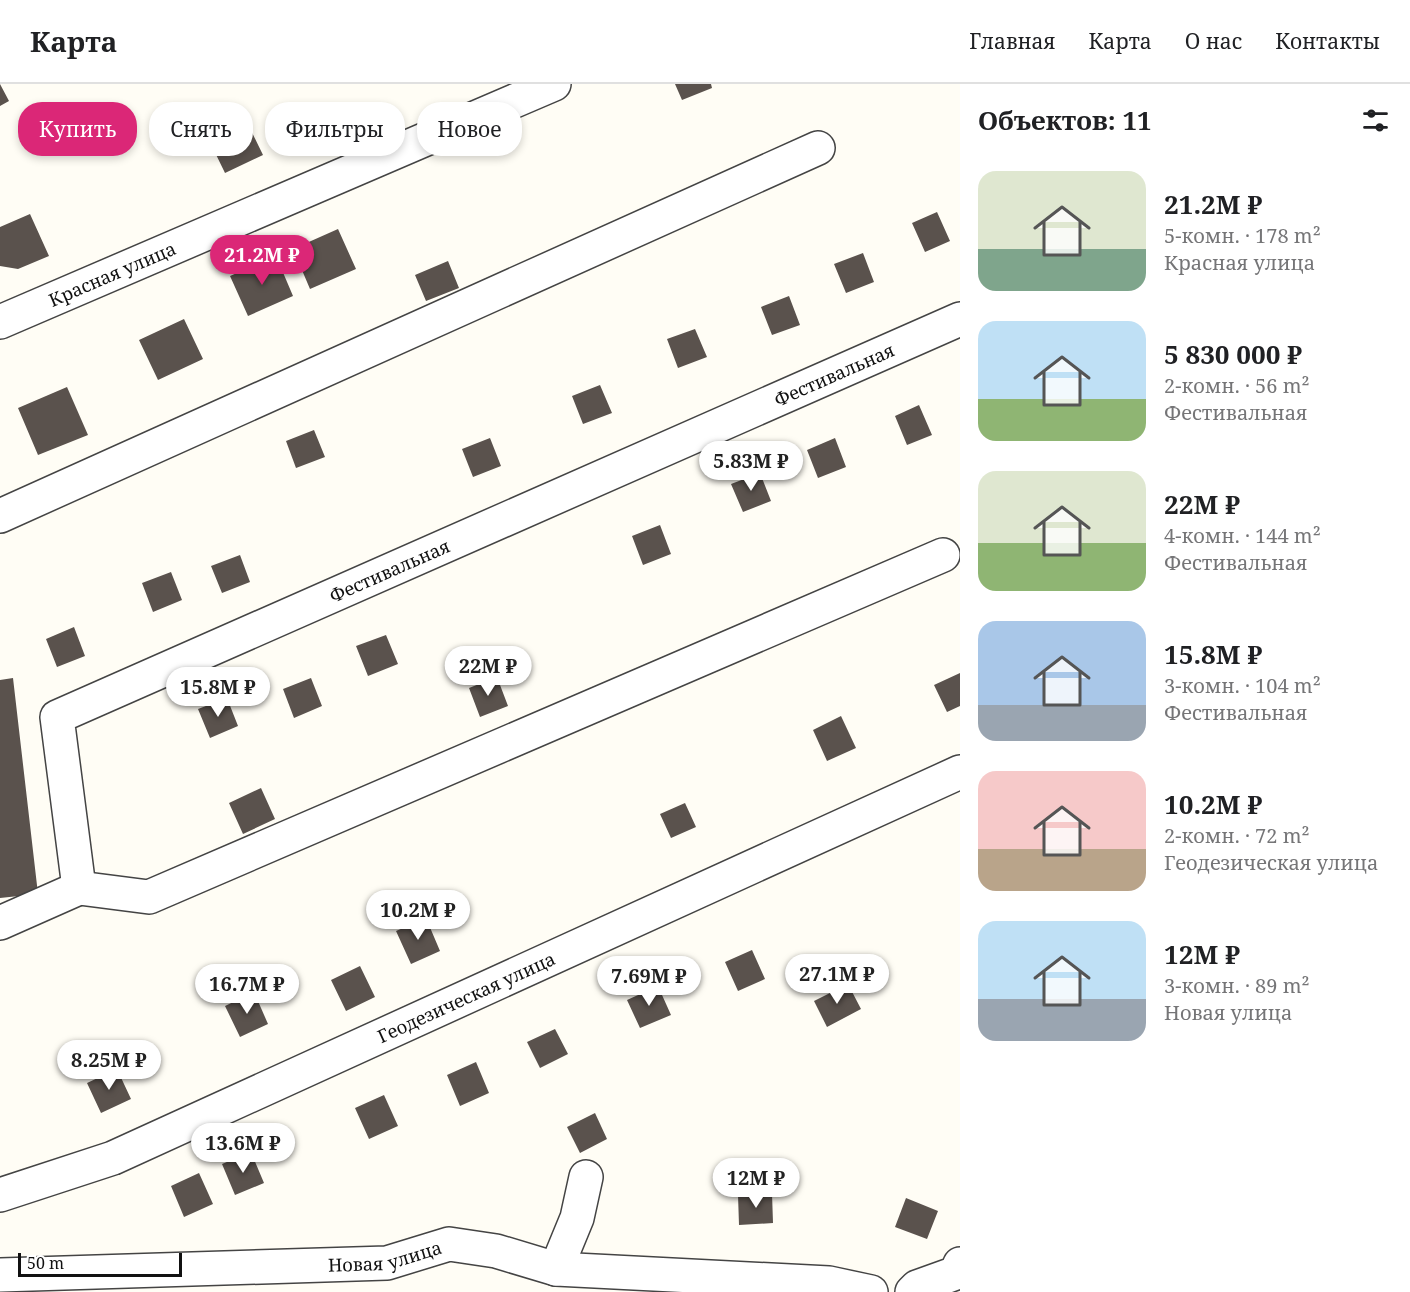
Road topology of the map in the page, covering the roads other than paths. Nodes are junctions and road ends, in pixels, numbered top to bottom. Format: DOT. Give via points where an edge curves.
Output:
graph roads {
  1 [pos="554,84"];
  2 [pos="818,148"];
  3 [pos="960,319"];
  4 [pos="0,322"];
  5 [pos="0,516"];
  6 [pos="943,555"];
  7 [pos="960,772"];
  8 [pos="80,888"];
  9 [pos="0,923"];
  10 [pos="586,1177"];
  11 [pos="0,1195"];
  12 [pos="960,1264"];
  13 [pos="556,1269"];
  14 [pos="0,1275"];
  15 [pos="871,1292"];
  16 [pos="912,1292"];
  1 -- 4 [label="street, Красная улица"];
  2 -- 5 [label="street"];
  3 -- 8 [label="street, Фестивальная" via="57,717"];
  6 -- 8 [label="street" via="149,897"];
  7 -- 11 [label="street, Геодезическая улица" via="113,1158"];
  8 -- 9 [label="street"];
  10 -- 13 [label="street" via="577,1218"];
  12 -- 16 [label="street" via="956,1273"];
  13 -- 14 [label="street, Новая улица" via="496,1251 449,1244 387,1263"];
  13 -- 15 [label="street, Новая улица" via="829,1283"];
}
